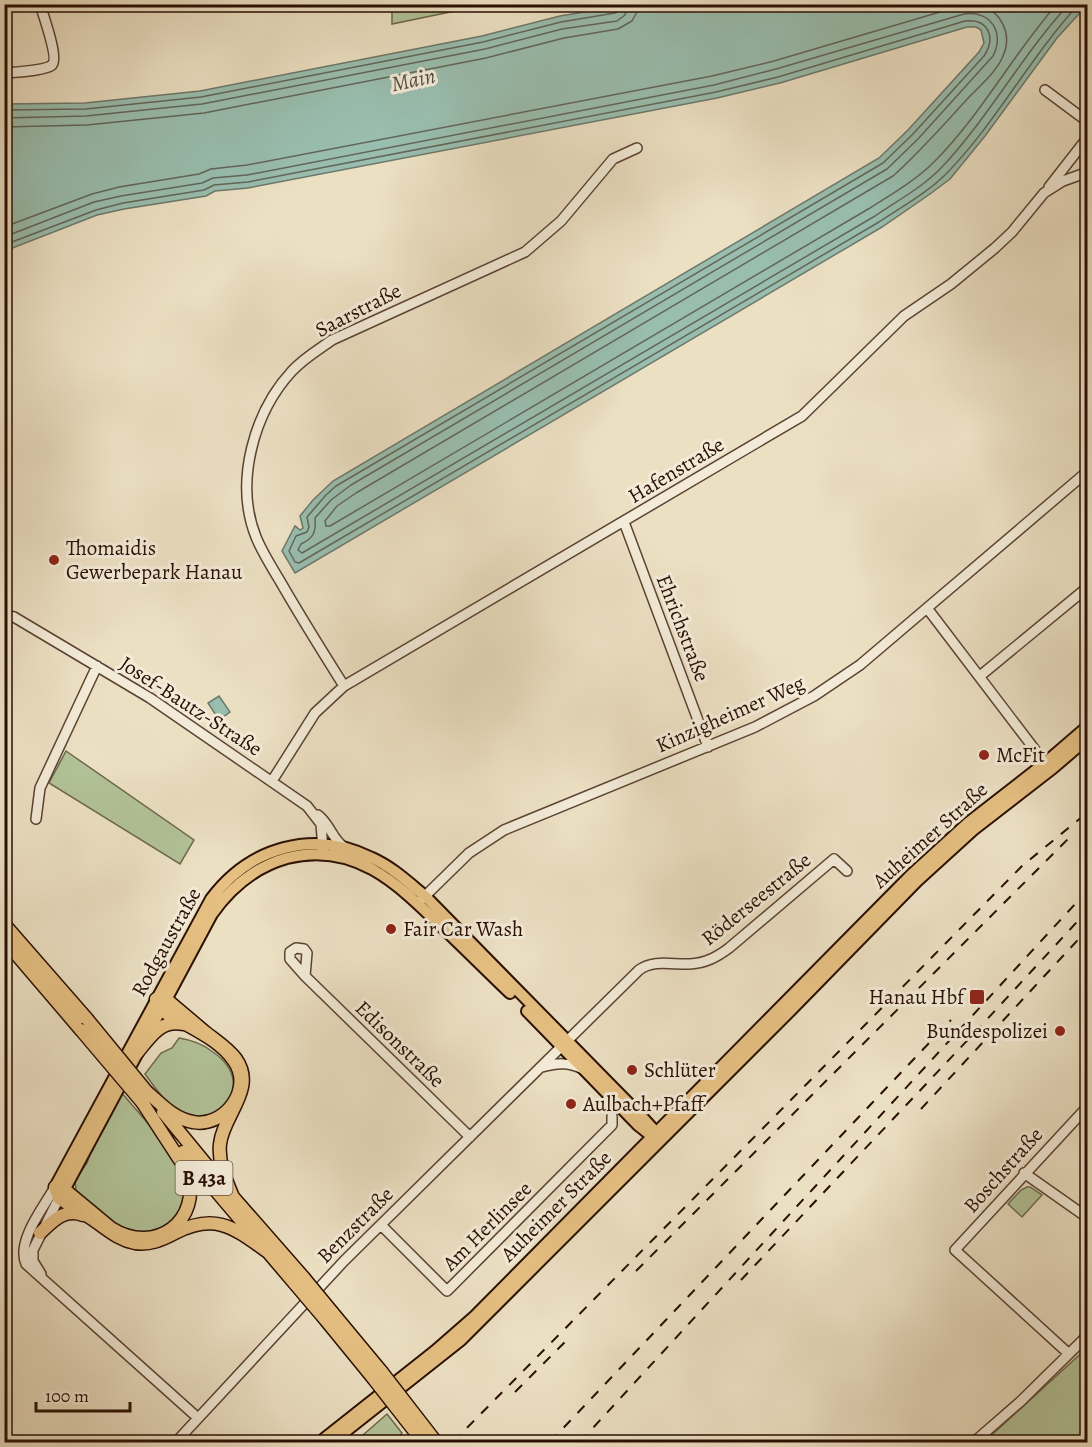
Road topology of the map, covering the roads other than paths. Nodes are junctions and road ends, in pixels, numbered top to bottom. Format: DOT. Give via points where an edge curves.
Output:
graph roads {
  1 [pos="40,4"];
  2 [pos="4,73"];
  3 [pos="1045,90"];
  4 [pos="1088,122"];
  5 [pos="1088,137"];
  6 [pos="637,148"];
  7 [pos="1088,172"];
  8 [pos="1044,194"];
  9 [pos="1088,471"];
  10 [pos="624,522"];
  11 [pos="1088,587"];
  12 [pos="927,608"];
  13 [pos="4,615"];
  14 [pos="97,666"];
  15 [pos="980,676"];
  16 [pos="344,686"];
  17 [pos="1088,726"];
  18 [pos="1088,738"];
  19 [pos="708,747"];
  20 [pos="1045,763"];
  21 [pos="272,781"];
  22 [pos="309,808"];
  23 [pos="36,819"];
  24 [pos="328,845"];
  25 [pos="847,871"];
  26 [pos="422,899"];
  27 [pos="4,924"];
  28 [pos="4,940"];
  29 [pos="305,976"];
  30 [pos="810,985"];
  31 [pos="161,1002"];
  32 [pos="84,1024"];
  33 [pos="186,1025"];
  34 [pos="565,1044"];
  35 [pos="137,1053"];
  36 [pos="542,1067"];
  37 [pos="583,1069"];
  38 [pos="144,1097"];
  39 [pos="1088,1106"];
  40 [pos="675,1115"];
  41 [pos="612,1116"];
  42 [pos="640,1121"];
  43 [pos="668,1133"];
  44 [pos="655,1135"];
  45 [pos="470,1137"];
  46 [pos="654,1147"];
  47 [pos="636,1153"];
  48 [pos="1024,1173"];
  49 [pos="60,1192"];
  50 [pos="233,1197"];
  51 [pos="89,1217"];
  52 [pos="1088,1218"];
  53 [pos="381,1225"];
  54 [pos="40,1233"];
  55 [pos="268,1252"];
  56 [pos="300,1281"];
  57 [pos="50,1285"];
  58 [pos="1088,1335"];
  59 [pos="1069,1354"];
  60 [pos="377,1374"];
  61 [pos="198,1418"];
  62 [pos="176,1443"];
  63 [pos="320,1443"];
  64 [pos="332,1443"];
  65 [pos="423,1443"];
  66 [pos="436,1443"];
  67 [pos="974,1443"];
  1 -- 2 [label="street" via="55,61 51,67"];
  3 -- 4 [label="street"];
  5 -- 8 [label="street"];
  6 -- 16 [label="street, Saarstraße" via="613,159 553,230 525,252 332,340 291,372 267,407 255,435 249,467 252,527"];
  7 -- 8 [label="street, Hafenstraße"];
  8 -- 10 [label="street, Hafenstraße" via="995,248 904,316 802,417"];
  9 -- 12 [label="street, Kinzigheimer Weg"];
  10 -- 16 [label="street, Hafenstraße"];
  10 -- 19 [label="street, Ehrichstraße"];
  11 -- 15 [label="street"];
  12 -- 15 [label="street"];
  12 -- 19 [label="street, Kinzigheimer Weg" via="830,687 786,712"];
  13 -- 14 [label="street, Josef-Bautz-Straße"];
  14 -- 21 [label="street, Josef-Bautz-Straße"];
  14 -- 23 [label="street" via="40,788"];
  15 -- 20 [label="street"];
  16 -- 21 [label="street, Hafenstraße" via="315,713"];
  17 -- 20 [label="main road, Auheimer Straße"];
  18 -- 30 [label="main road, Auheimer Straße" via="947,852"];
  19 -- 26 [label="street, Kinzigheimer Weg" via="504,830 469,853"];
  20 -- 30 [label="main road, Auheimer Straße" via="937,850"];
  21 -- 22 [label="street, Josef-Bautz-Straße"];
  22 -- 24 [label="street, Josef-Bautz-Straße" via="321,824"];
  22 -- 24 [label="street" via="328,823"];
  24 -- 26 [label="main road, Rodgaustraße"];
  24 -- 26 [label="main road, Rodgaustraße" via="344,847 384,864"];
  24 -- 31 [label="main road, Rodgaustraße" via="299,845 270,852 229,878 211,898"];
  25 -- 34 [label="street, Röderseestraße" via="834,859 721,955 696,963 644,967"];
  26 -- 34 [label="main road, Rodgaustraße"];
  27 -- 32 [label="highway, B 43a"];
  28 -- 32 [label="highway, B 43a"];
  29 -- 45 [label="street, Edisonstraße"];
  30 -- 40 [label="main road, Auheimer Straße"];
  30 -- 43 [label="main road, Auheimer Straße"];
  31 -- 33 [label="highway"];
  31 -- 35 [label="main road, Rodgaustraße"];
  31 -- 49 [label="main road, Rodgaustraße"];
  31 -- 50 [label="highway" via="228,1050 240,1066 242,1090 224,1128 220,1149"];
  32 -- 38 [label="highway, B 43a, bridge"];
  33 -- 35 [label="highway" via="170,1023 159,1028"];
  33 -- 38 [label="highway" via="234,1060 240,1082 233,1104 216,1120 195,1122"];
  34 -- 36 [label="street, Benzstraße"];
  34 -- 37 [label="main road, Rodgaustraße"];
  34 -- 42 [label="main road, Rodgaustraße"];
  35 -- 49 [label="main road, Rodgaustraße"];
  36 -- 37 [label="street" via="561,1063"];
  36 -- 45 [label="street, Benzstraße"];
  37 -- 42 [label="main road, Rodgaustraße"];
  38 -- 49 [label="highway" via="190,1179 188,1206 177,1225 152,1237 126,1236"];
  38 -- 50 [label="highway, B 43a"];
  38 -- 55 [label="highway, B 43a"];
  39 -- 48 [label="street, Boschstraße"];
  40 -- 42 [label="main road"];
  40 -- 44 [label="main road, Auheimer Straße"];
  41 -- 53 [label="street, Am Herlinsee" via="612,1125 447,1291"];
  42 -- 44 [label="main road, Rodgaustraße" via="653,1129"];
  42 -- 47 [label="main road" via="641,1141"];
  43 -- 44 [label="main road"];
  43 -- 46 [label="main road, Auheimer Straße"];
  44 -- 46 [label="main road"];
  44 -- 47 [label="main road, Auheimer Straße"];
  45 -- 53 [label="street, Benzstraße"];
  46 -- 64 [label="main road, Auheimer Straße" via="461,1340"];
  47 -- 63 [label="main road, Auheimer Straße" via="475,1316"];
  48 -- 52 [label="street"];
  48 -- 59 [label="street, Boschstraße" via="955,1250"];
  49 -- 51 [label="highway"];
  49 -- 54 [label="street, Rodgaustraße"];
  49 -- 57 [label="street, Rodgaustraße" via="29,1234 23,1250 30,1270"];
  50 -- 56 [label="highway, B 43a"];
  51 -- 54 [label="highway" via="64,1214"];
  51 -- 55 [label="highway" via="119,1238 139,1243 153,1243 200,1223 223,1224"];
  53 -- 61 [label="street, Benzstraße"];
  54 -- 57 [label="street, Rodgaustraße" via="33,1261"];
  55 -- 56 [label="highway, B 43a"];
  56 -- 60 [label="highway, B 43a, bridge"];
  57 -- 61 [label="street, Rodgaustraße"];
  58 -- 59 [label="street"];
  59 -- 67 [label="street"];
  60 -- 65 [label="highway, B 43a, bridge"];
  60 -- 66 [label="highway, B 43a, bridge"];
  61 -- 62 [label="street, Benzstraße"];
}
